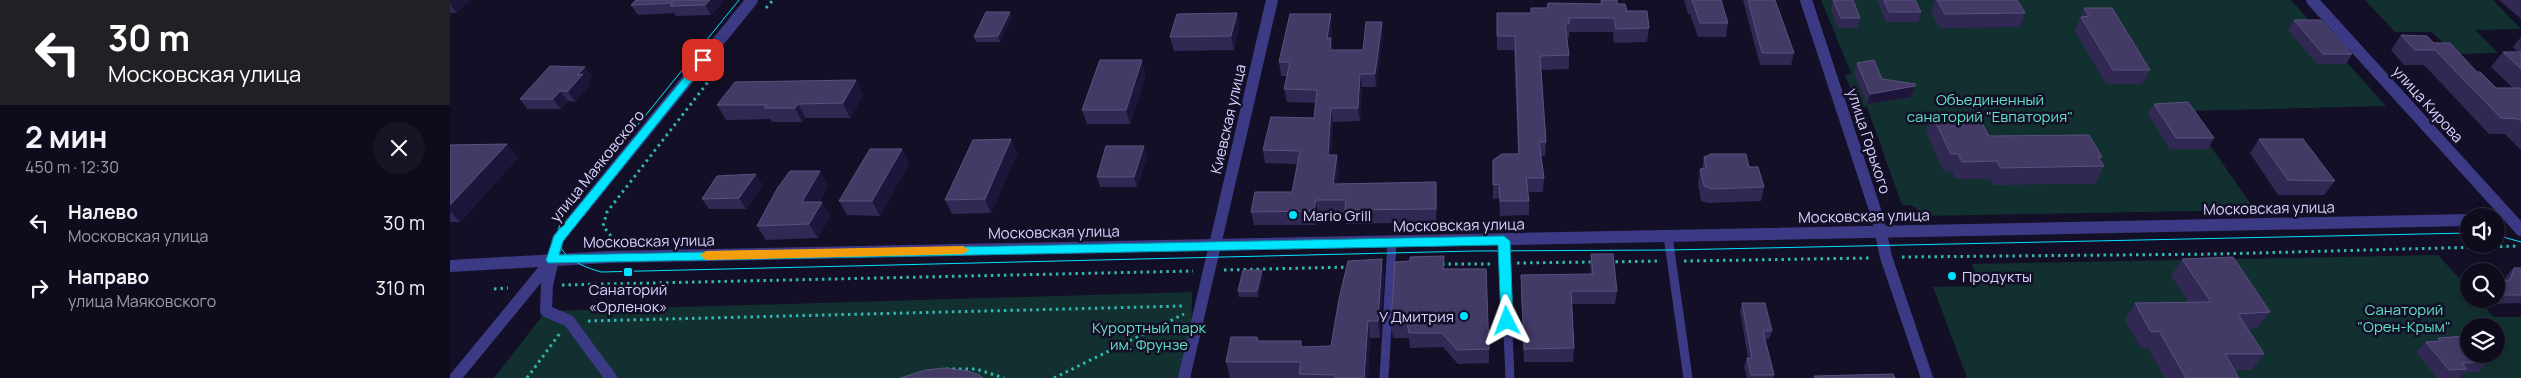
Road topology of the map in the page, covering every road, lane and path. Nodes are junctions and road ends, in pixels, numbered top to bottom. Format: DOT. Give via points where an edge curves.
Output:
graph roads {
  1 [pos="752,0"];
  2 [pos="773,0"];
  3 [pos="1272,0"];
  4 [pos="1806,0"];
  5 [pos="2312,0"];
  6 [pos="760,16"];
  7 [pos="724,63"];
  8 [pos="2516,219"];
  9 [pos="2460,220"];
  10 [pos="2521,230"];
  11 [pos="1882,232"];
  12 [pos="1668,236"];
  13 [pos="1504,241"];
  14 [pos="1392,242"];
  15 [pos="617,244"];
  16 [pos="1214,245"];
  17 [pos="552,260"];
  18 [pos="450,266"];
  19 [pos="1200,306"];
  20 [pos="569,321"];
  21 [pos="936,370"];
  22 [pos="455,378"];
  23 [pos="526,378"];
  24 [pos="611,378"];
  25 [pos="1004,378"];
  26 [pos="1054,378"];
  27 [pos="1184,378"];
  28 [pos="1384,378"];
  29 [pos="1510,378"];
  30 [pos="1688,378"];
  31 [pos="1927,378"];
  1 -- 17 [label="street, улица Маяковского" via="558,240"];
  2 -- 6 [label="path"];
  3 -- 16 [label="street, Киевская улица"];
  4 -- 11 [label="street, улица Горького"];
  5 -- 8 [label="street, улица Кирова"];
  7 -- 15 [label="path" via="607,212 603,226"];
  8 -- 10 [label="street, улица Кирова"];
  9 -- 11 [label="street, Московская улица"];
  11 -- 12 [label="street, Московская улица"];
  11 -- 31 [label="street, улица Горького" via="1886,257"];
  12 -- 13 [label="street, Московская улица"];
  12 -- 30 [label="lane"];
  13 -- 14 [label="street, Московская улица"];
  13 -- 29 [label="lane"];
  14 -- 16 [label="street, Московская улица"];
  14 -- 28 [label="lane"];
  16 -- 17 [label="street, Московская улица"];
  16 -- 19 [label="street, Киевская улица"];
  17 -- 18 [label="street, Московская улица"];
  17 -- 20 [label="street" via="546,310"];
  17 -- 22 [label="street, улица Маяковского"];
  19 -- 20 [label="path"];
  19 -- 26 [label="path"];
  19 -- 27 [label="street, Киевская улица"];
  20 -- 23 [label="path"];
  20 -- 24 [label="street"];
  21 -- 25 [label="path" via="962,367 989,371"];
}
